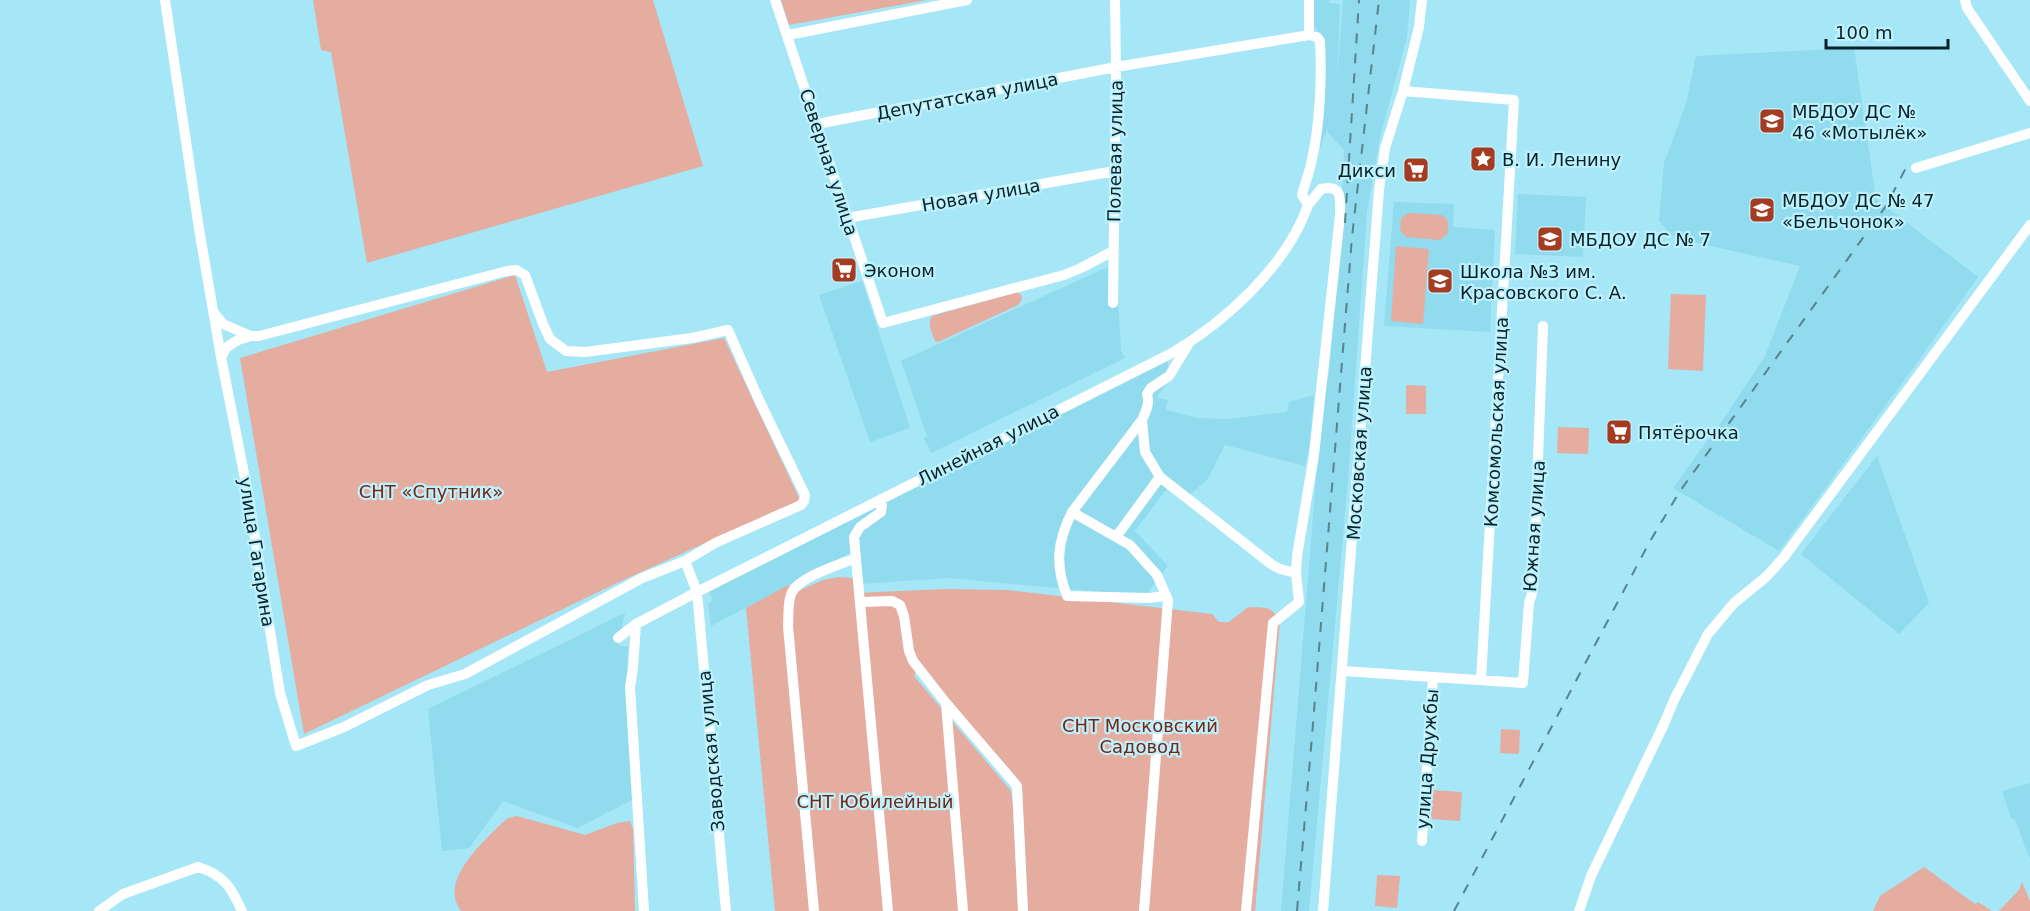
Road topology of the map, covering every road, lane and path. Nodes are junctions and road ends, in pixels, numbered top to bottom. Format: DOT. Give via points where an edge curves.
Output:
graph roads {
  1 [pos="165,0"];
  2 [pos="775,0"];
  3 [pos="967,0"];
  4 [pos="1114,0"];
  5 [pos="1309,0"];
  6 [pos="1422,0"];
  7 [pos="1965,0"];
  8 [pos="788,35"];
  9 [pos="1309,35"];
  10 [pos="1116,67"];
  11 [pos="1403,91"];
  12 [pos="2030,101"];
  13 [pos="817,124"];
  14 [pos="2030,134"];
  15 [pos="1312,159"];
  16 [pos="1916,168"];
  17 [pos="1115,171"];
  18 [pos="1326,188"];
  19 [pos="1306,202"];
  20 [pos="847,218"];
  21 [pos="2030,225"];
  22 [pos="1113,251"];
  23 [pos="1113,303"];
  24 [pos="214,313"];
  25 [pos="1543,326"];
  26 [pos="251,336"];
  27 [pos="1189,343"];
  28 [pos="221,357"];
  29 [pos="1142,420"];
  30 [pos="1160,477"];
  31 [pos="881,499"];
  32 [pos="1072,512"];
  33 [pos="1116,537"];
  34 [pos="856,558"];
  35 [pos="685,561"];
  36 [pos="1296,573"];
  37 [pos="697,592"];
  38 [pos="1166,596"];
  39 [pos="861,602"];
  40 [pos="636,624"];
  41 [pos="618,638"];
  42 [pos="1343,671"];
  43 [pos="1433,677"];
  44 [pos="1481,680"];
  45 [pos="946,703"];
  46 [pos="1422,842"];
  47 [pos="99,911"];
  48 [pos="242,911"];
  49 [pos="644,911"];
  50 [pos="726,911"];
  51 [pos="814,911"];
  52 [pos="888,911"];
  53 [pos="963,911"];
  54 [pos="1023,911"];
  55 [pos="1144,911"];
  56 [pos="1246,911"];
  57 [pos="1323,911"];
  58 [pos="1579,911"];
  1 -- 24 [label="street, улица Гагарина"];
  2 -- 8 [label="street, Северная улица"];
  3 -- 8 [label="street"];
  4 -- 10 [label="street, Полевая улица"];
  5 -- 9 [label="street"];
  6 -- 11 [label="street, Московская улица"];
  7 -- 12 [label="street"];
  8 -- 13 [label="street, Северная улица"];
  9 -- 10 [label="street, Депутатская улица"];
  9 -- 15 [label="street" via="1320,41 1321,54"];
  10 -- 13 [label="street, Депутатская улица"];
  10 -- 17 [label="street, Полевая улица"];
  11 -- 42 [label="street, Московская улица" via="1385,148 1379,190"];
  11 -- 44 [label="street, Комсомольская улица" via="1514,100"];
  13 -- 20 [label="street, Северная улица"];
  14 -- 16 [label="street"];
  15 -- 18 [label="street" via="1312,180"];
  15 -- 19 [label="street" via="1302,195"];
  17 -- 20 [label="street, Новая улица"];
  17 -- 22 [label="street, Полевая улица"];
  18 -- 19 [label="street"];
  18 -- 36 [label="street" via="1337,190 1340,215 1314,455"];
  19 -- 27 [label="street, Линейная улица" via="1293,237 1276,262 1230,311"];
  20 -- 22 [label="street, Северная улица" via="883,323 1064,275"];
  21 -- 58 [label="street" via="1784,557 1734,603 1708,634 1591,876"];
  22 -- 23 [label="street, Полевая улица"];
  24 -- 26 [label="street" via="223,324"];
  24 -- 28 [label="street, улица Гагарина"];
  25 -- 44 [label="street, Южная улица" via="1533,590 1523,683"];
  26 -- 28 [label="street" via="227,347"];
  26 -- 35 [label="street" via="516,270 525,275 550,339 566,351 585,352 728,330 805,495 804,501"];
  27 -- 29 [label="street" via="1169,376 1147,394 1148,408"];
  27 -- 31 [label="street, Линейная улица"];
  28 -- 35 [label="street, улица Гагарина" via="280,693 296,746 353,723 428,685 465,674 642,578"];
  29 -- 30 [label="street" via="1145,452"];
  29 -- 32 [label="street"];
  30 -- 33 [label="street"];
  30 -- 36 [label="street" via="1271,564"];
  31 -- 34 [label="street" via="881,512 855,533"];
  31 -- 37 [label="street, Линейная улица"];
  32 -- 33 [label="street"];
  32 -- 38 [label="street" via="1059,566 1067,596"];
  33 -- 38 [label="street" via="1147,563"];
  34 -- 39 [label="street"];
  34 -- 51 [label="street" via="808,578 795,588 789,602"];
  35 -- 37 [label="street, Заводская улица"];
  36 -- 56 [label="street" via="1299,602 1273,623"];
  37 -- 40 [label="street, Линейная улица"];
  37 -- 50 [label="street, Заводская улица"];
  38 -- 55 [label="street" via="1169,606"];
  39 -- 45 [label="street" via="892,601 900,605 910,657"];
  39 -- 52 [label="street"];
  40 -- 41 [label="street, Линейная улица"];
  40 -- 49 [label="street" via="630,687"];
  42 -- 43 [label="street"];
  42 -- 57 [label="street, Московская улица"];
  43 -- 44 [label="street"];
  43 -- 46 [label="street, улица Дружбы"];
  45 -- 53 [label="street"];
  45 -- 54 [label="street" via="1017,786"];
  47 -- 48 [label="street" via="123,894 198,867 221,876"];
}
